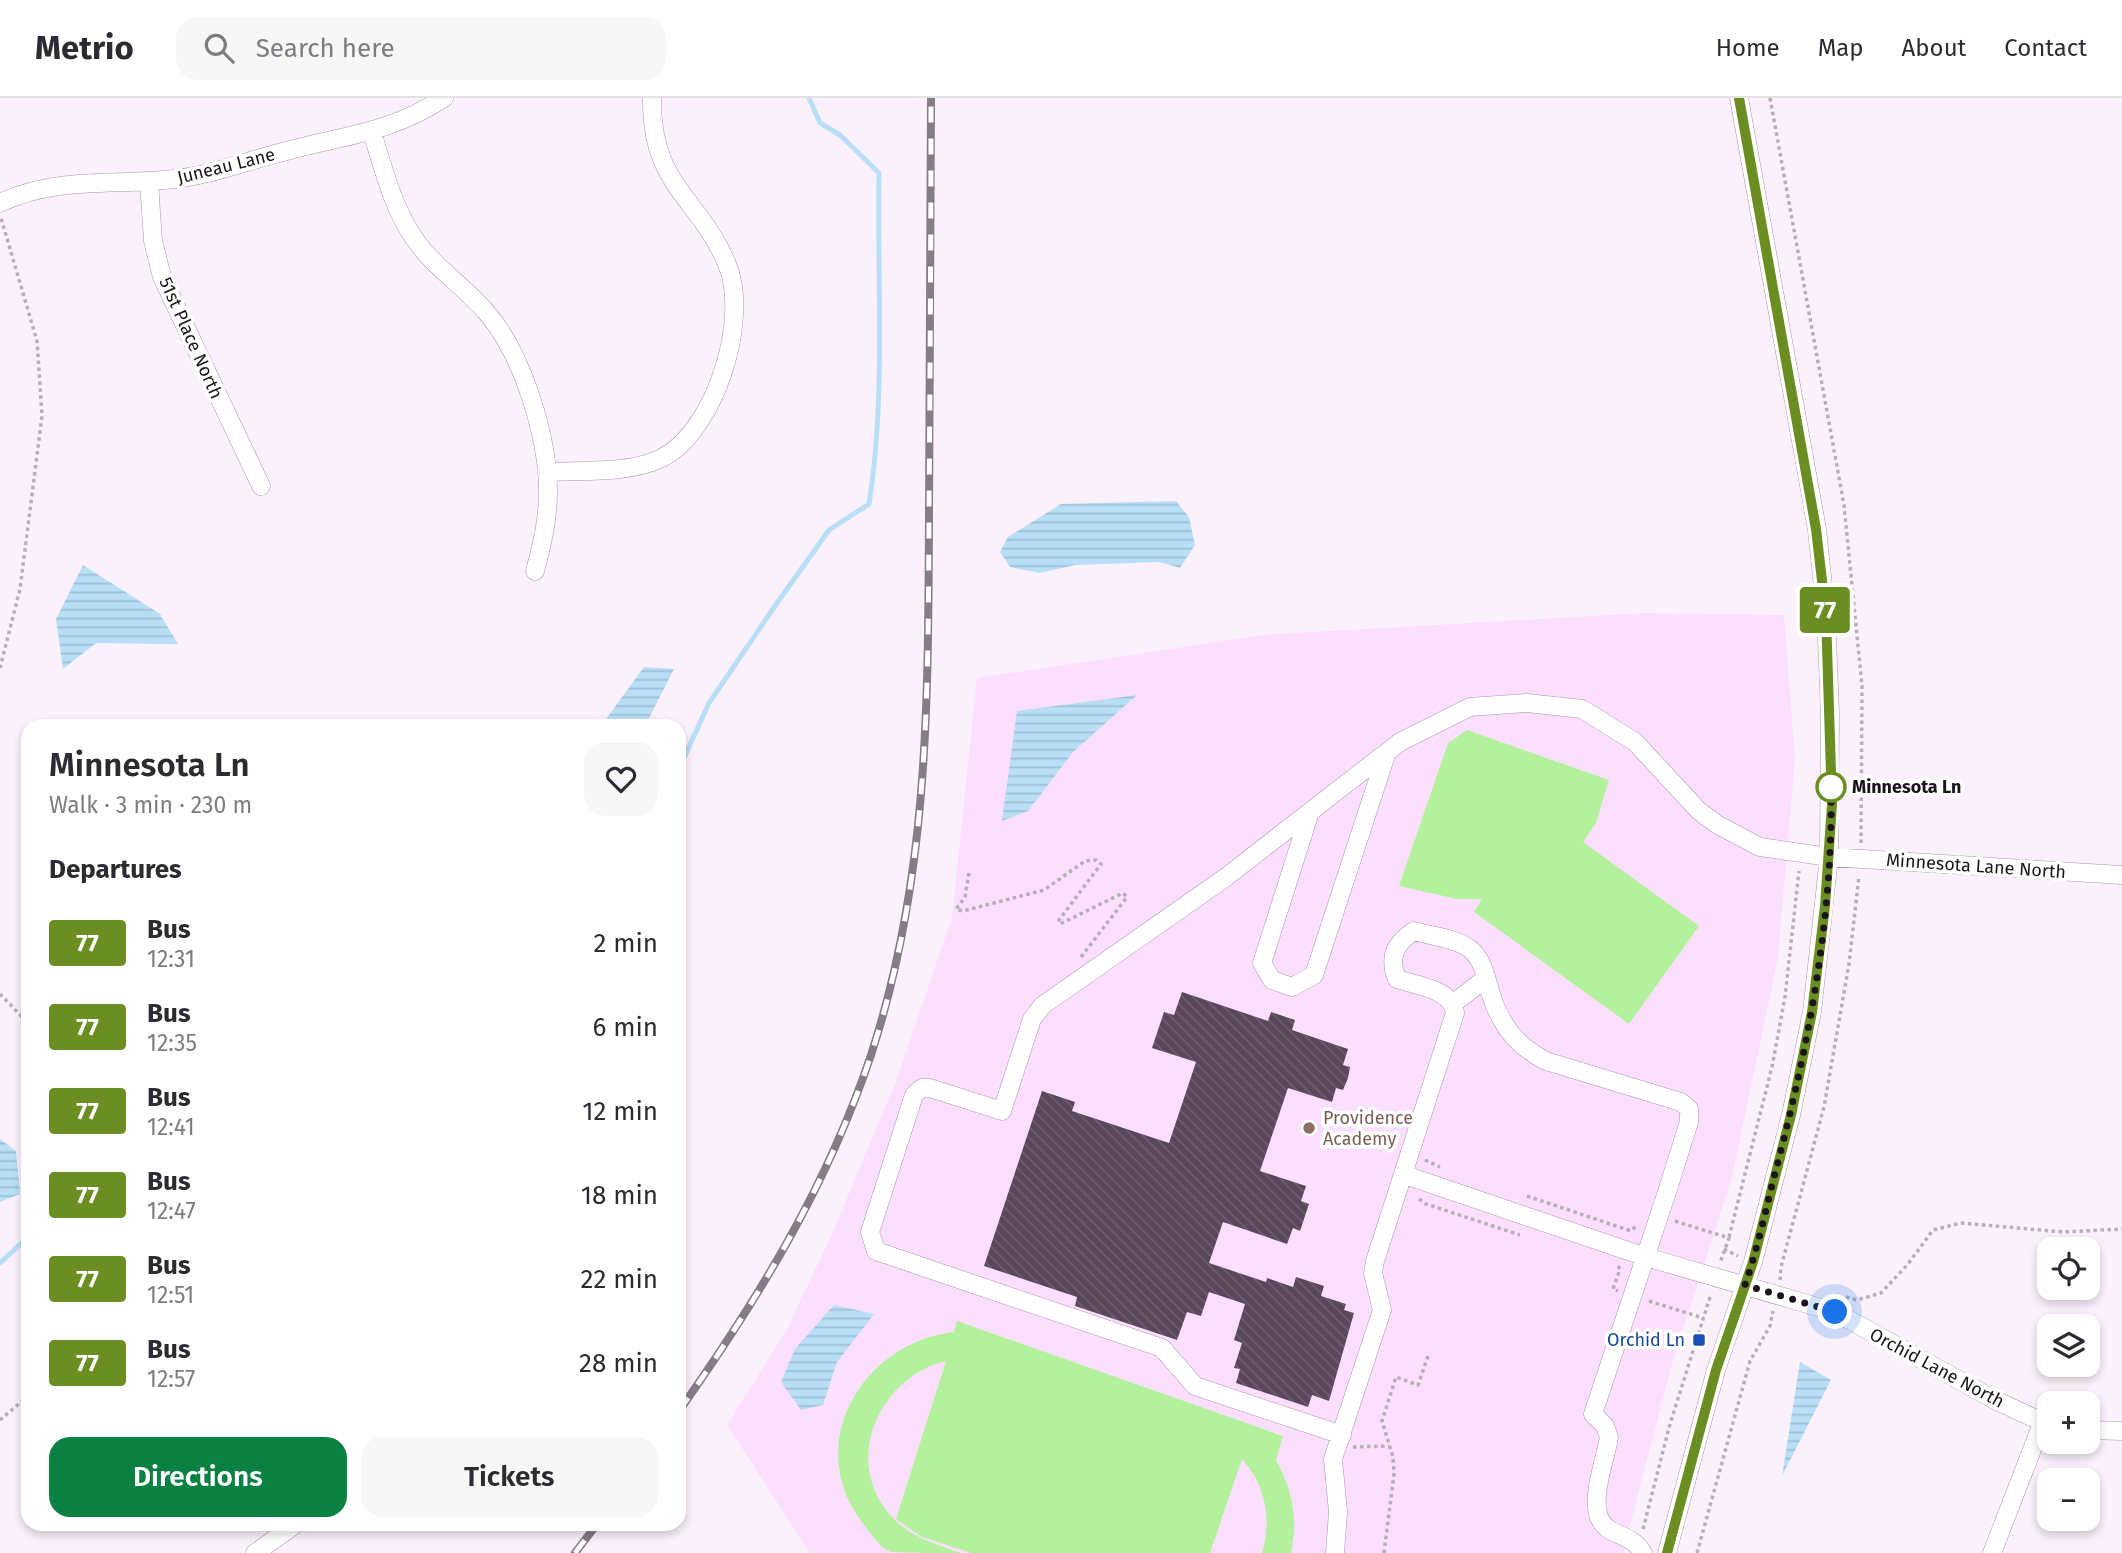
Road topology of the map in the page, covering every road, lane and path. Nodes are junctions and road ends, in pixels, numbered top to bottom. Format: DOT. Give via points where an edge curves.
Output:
graph roads {
  1 [pos="444,98"];
  2 [pos="652,98"];
  3 [pos="1739,98"];
  4 [pos="372,132"];
  5 [pos="149,182"];
  6 [pos="0,203"];
  7 [pos="0,214"];
  8 [pos="547,472"];
  9 [pos="261,486"];
  10 [pos="535,571"];
  11 [pos="0,668"];
  12 [pos="1387,752"];
  13 [pos="1310,812"];
  14 [pos="1798,855"];
  15 [pos="1829,857"];
  16 [pos="969,873"];
  17 [pos="2122,875"];
  18 [pos="1080,978"];
  19 [pos="1486,978"];
  20 [pos="0,994"];
  21 [pos="1454,1003"];
  22 [pos="21,1016"];
  23 [pos="1431,1162"];
  24 [pos="1452,1171"];
  25 [pos="1405,1175"];
  26 [pos="1515,1192"];
  27 [pos="1426,1204"];
  28 [pos="1659,1216"];
  29 [pos="2122,1229"];
  30 [pos="1528,1237"];
  31 [pos="1729,1238"];
  32 [pos="1724,1250"];
  33 [pos="1646,1257"];
  34 [pos="1605,1262"];
  35 [pos="1745,1285"];
  36 [pos="1633,1296"];
  37 [pos="1844,1297"];
  38 [pos="1429,1356"];
  39 [pos="21,1402"];
  40 [pos="0,1420"];
  41 [pos="2037,1420"];
  42 [pos="2100,1431"];
  43 [pos="2122,1432"];
  44 [pos="1340,1440"];
  45 [pos="2037,1443"];
  46 [pos="1389,1446"];
  47 [pos="286,1531"];
  48 [pos="1641,1550"];
  49 [pos="255,1553"];
  50 [pos="1335,1553"];
  51 [pos="1384,1553"];
  52 [pos="1667,1553"];
  53 [pos="1992,1553"];
  1 -- 4 [label="street, Juneau Lane"];
  2 -- 8 [label="street" via="655,145 666,171 722,253 731,274 737,312 733,342 699,423 673,451 638,466"];
  3 -- 15 [label="street" via="1816,529 1830,713"];
  4 -- 5 [label="street, Juneau Lane" via="205,174"];
  4 -- 8 [label="street" via="396,205 416,241 486,312 518,360"];
  5 -- 6 [label="street, Juneau Lane" via="65,184"];
  5 -- 9 [label="street, 51st Place North" via="153,241 162,277"];
  7 -- 11 [label="path" via="37,341 42,416 20,589"];
  8 -- 10 [label="street" via="545,533"];
  12 -- 13 [label="street, Minnesota Lane North"];
  12 -- 13 [label="street" via="1314,975 1292,987 1272,980 1262,964"];
  12 -- 14 [label="street, Minnesota Lane North" via="1470,707 1527,703 1583,709 1635,742 1699,811 1718,825 1760,848"];
  13 -- 18 [label="street, Minnesota Lane North" via="1226,877"];
  14 -- 15 [label="street, Minnesota Lane North"];
  14 -- 31 [label="path" via="1800,881 1785,998 1756,1138"];
  15 -- 17 [label="street, Minnesota Lane North"];
  15 -- 35 [label="street" via="1812,1012 1791,1115"];
  16 -- 18 [label="path" via="965,897 956,909 963,911 1044,890 1085,861 1101,864 1059,920 1060,925 1123,892 1127,897 1073,967"];
  18 -- 44 [label="street, Minnesota Lane North" via="1043,1004 1032,1018 1002,1111 930,1088 914,1095 870,1232 876,1251 1162,1348 1195,1386"];
  19 -- 21 [label="street"];
  19 -- 21 [label="street" via="1468,947 1415,932 1405,937 1396,945 1393,957 1397,979 1448,996"];
  19 -- 28 [label="street" via="1503,1023 1530,1052 1546,1061 1681,1102 1689,1110"];
  20 -- 22 [label="path"];
  21 -- 25 [label="street" via="1455,1013"];
  23 -- 24 [label="path"];
  25 -- 33 [label="street, Orchid Lane North"];
  25 -- 44 [label="street" via="1373,1273 1382,1310"];
  26 -- 28 [label="path" via="1628,1230 1636,1225 1641,1211"];
  27 -- 30 [label="path"];
  28 -- 31 [label="path"];
  28 -- 33 [label="street"];
  29 -- 37 [label="path" via="2063,1232 1961,1223 1933,1230 1881,1293 1857,1300"];
  31 -- 32 [label="path"];
  33 -- 35 [label="street, Orchid Lane North"];
  33 -- 36 [label="street"];
  34 -- 36 [label="path" via="1620,1269 1613,1289"];
  35 -- 41 [label="street, Orchid Lane North" via="1835,1312"];
  35 -- 52 [label="street" via="1716,1370"];
  36 -- 48 [label="street" via="1593,1414 1609,1437 1597,1516"];
  36 -- 48 [label="path" via="1703,1318 1670,1424"];
  38 -- 46 [label="path" via="1418,1385 1395,1377 1382,1421"];
  39 -- 40 [label="path"];
  42 -- 43 [label="street"];
  44 -- 46 [label="path" via="1366,1449"];
  44 -- 50 [label="street" via="1332,1475 1338,1512"];
  45 -- 53 [label="street"];
  46 -- 51 [label="path" via="1394,1474"];
  47 -- 49 [label="street"];
}
